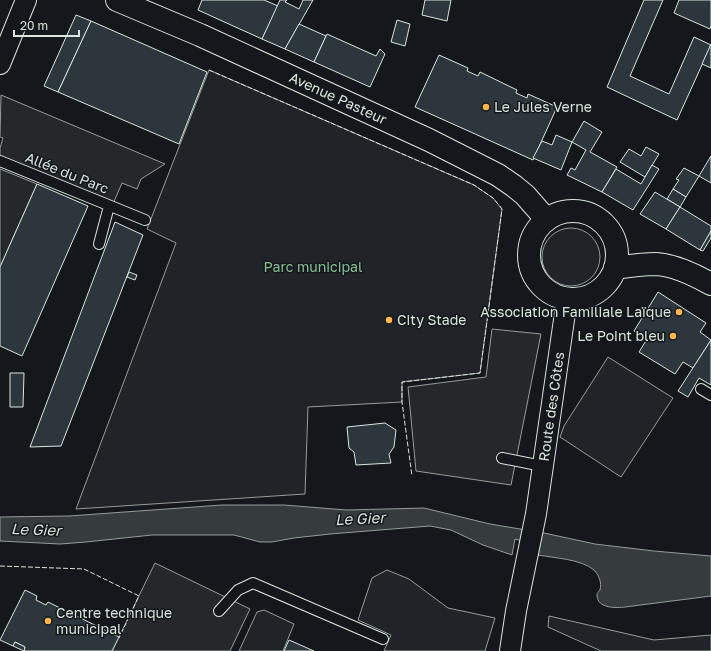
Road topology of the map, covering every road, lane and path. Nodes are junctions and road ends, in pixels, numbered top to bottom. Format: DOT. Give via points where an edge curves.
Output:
graph roads {
  1 [pos="26,0"];
  2 [pos="117,0"];
  3 [pos="0,64"];
  4 [pos="0,161"];
  5 [pos="108,206"];
  6 [pos="546,219"];
  7 [pos="145,220"];
  8 [pos="98,244"];
  9 [pos="615,268"];
  10 [pos="711,284"];
  11 [pos="567,299"];
  12 [pos="701,389"];
  13 [pos="711,395"];
  14 [pos="502,458"];
  15 [pos="542,466"];
  16 [pos="219,611"];
  17 [pos="383,639"];
  18 [pos="512,650"];
  1 -- 3 [label="street"];
  2 -- 6 [label="main road, Avenue Pasteur" via="429,140 498,175 514,186"];
  4 -- 5 [label="lane, Allée du Parc"];
  5 -- 7 [label="lane"];
  5 -- 8 [label="lane, Allée du Parc"];
  6 -- 9 [label="main road" via="560,212 573,211 599,219 615,241"];
  6 -- 11 [label="main road" via="537,228 531,241 528,255 531,269 538,282 548,291"];
  9 -- 10 [label="main road" via="669,265"];
  9 -- 11 [label="main road" via="609,280 599,290 588,296"];
  11 -- 15 [label="street, Route des Côtes"];
  12 -- 13 [label="lane"];
  14 -- 15 [label="lane"];
  15 -- 18 [label="street, Route des Côtes"];
  16 -- 17 [label="lane" via="238,590 253,583"];
}
